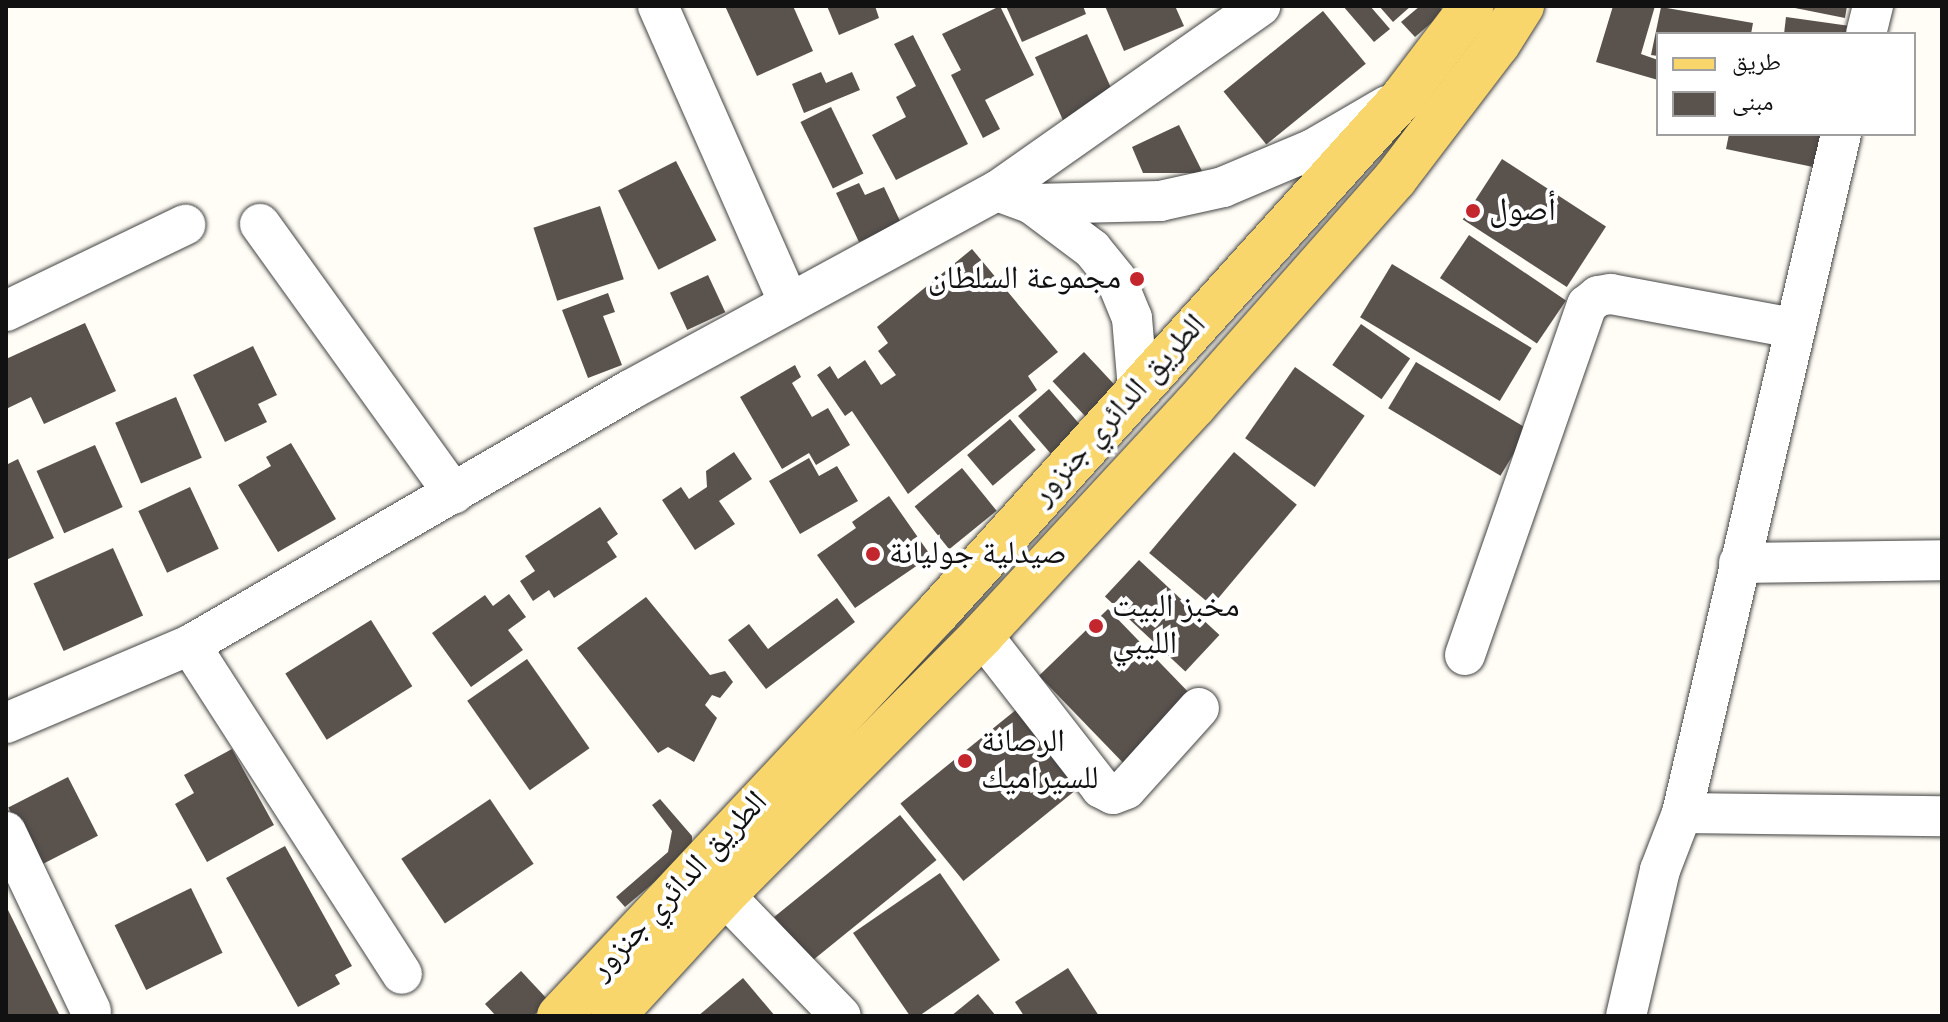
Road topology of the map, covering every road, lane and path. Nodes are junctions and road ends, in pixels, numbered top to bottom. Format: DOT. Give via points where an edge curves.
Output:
graph roads {
  1 [pos="658,6"];
  2 [pos="1260,6"];
  3 [pos="1472,6"];
  4 [pos="1522,6"];
  5 [pos="1873,6"];
  6 [pos="1866,32"];
  7 [pos="1403,97"];
  8 [pos="1841,136"];
  9 [pos="1015,198"];
  10 [pos="260,224"];
  11 [pos="185,225"];
  12 [pos="789,303"];
  13 [pos="6,311"];
  14 [pos="1793,328"];
  15 [pos="1138,389"];
  16 [pos="454,494"];
  17 [pos="1942,560"];
  18 [pos="1739,563"];
  19 [pos="982,635"];
  20 [pos="190,645"];
  21 [pos="1465,655"];
  22 [pos="1199,708"];
  23 [pos="6,723"];
  24 [pos="1682,813"];
  25 [pos="1942,816"];
  26 [pos="6,832"];
  27 [pos="724,895"];
  28 [pos="402,974"];
  29 [pos="91,1011"];
  30 [pos="559,1016"];
  31 [pos="613,1016"];
  32 [pos="841,1016"];
  33 [pos="1626,1016"];
  1 -- 12 [label="street"];
  2 -- 9 [label="street"];
  3 -- 7 [label="main road, الطريق الدائري جنزور"];
  4 -- 19 [label="main road, الطريق الدائري جنزور" via="1395,179"];
  5 -- 6 [label="street"];
  7 -- 9 [label="street" via="1313,149 1223,187 1160,201"];
  7 -- 15 [label="main road, الطريق الدائري جنزور"];
  8 -- 14 [label="street"];
  9 -- 12 [label="street"];
  9 -- 15 [label="street" via="1092,249 1116,279 1132,318"];
  10 -- 16 [label="street"];
  11 -- 13 [label="street"];
  12 -- 16 [label="street"];
  14 -- 18 [label="street"];
  14 -- 21 [label="street" via="1611,294 1587,305"];
  15 -- 30 [label="main road, الطريق الدائري جنزور" via="938,612"];
  16 -- 20 [label="street"];
  17 -- 18 [label="street"];
  18 -- 24 [label="street"];
  19 -- 22 [label="street" via="1101,788 1113,794 1126,789"];
  19 -- 27 [label="main road, الطريق الدائري جنزور"];
  20 -- 23 [label="street"];
  20 -- 28 [label="street"];
  24 -- 25 [label="street"];
  24 -- 33 [label="street" via="1660,870"];
  26 -- 29 [label="street"];
  27 -- 31 [label="main road, الطريق الدائري جنزور"];
  27 -- 32 [label="street"];
}
